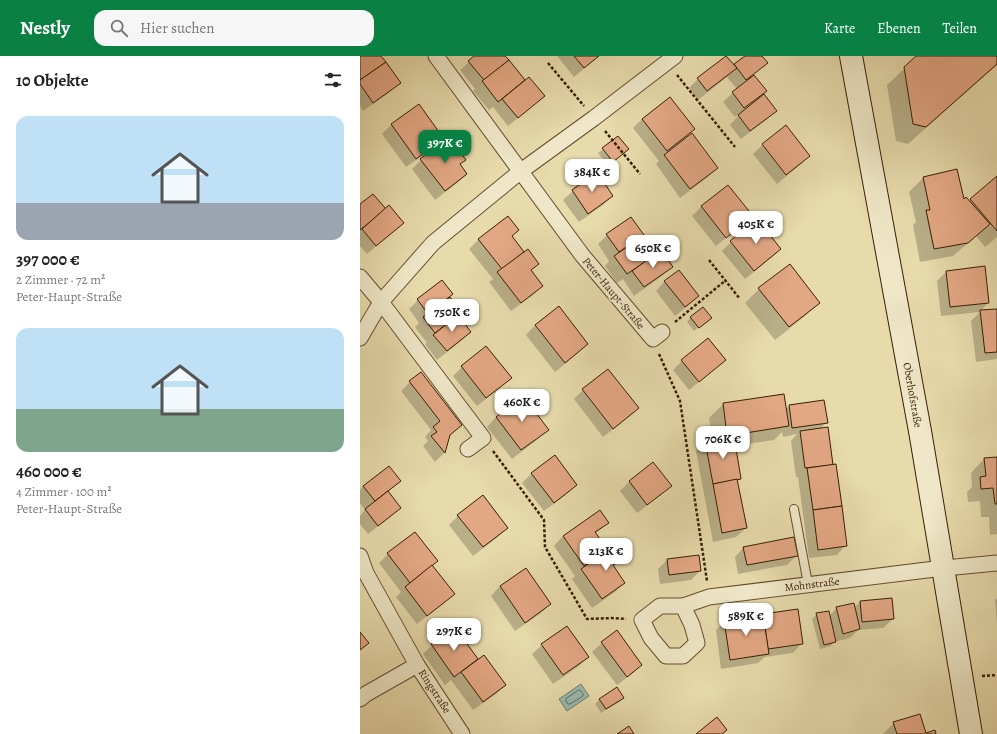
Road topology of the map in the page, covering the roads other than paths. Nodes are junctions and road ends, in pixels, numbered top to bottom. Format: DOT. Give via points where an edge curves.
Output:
graph roads {
  1 [pos="436,56"];
  2 [pos="851,56"];
  3 [pos="671,59"];
  4 [pos="521,171"];
  5 [pos="360,277"];
  6 [pos="381,302"];
  7 [pos="657,336"];
  8 [pos="360,338"];
  9 [pos="468,449"];
  10 [pos="794,509"];
  11 [pos="360,556"];
  12 [pos="997,564"];
  13 [pos="942,568"];
  14 [pos="808,584"];
  15 [pos="683,606"];
  16 [pos="417,665"];
  17 [pos="360,699"];
  18 [pos="462,734"];
  19 [pos="971,734"];
  1 -- 4 [label="street, Peter-Haupt-Straße"];
  2 -- 13 [label="street, Oberhofstraße" via="920,431"];
  3 -- 4 [label="street"];
  4 -- 6 [label="street" via="434,242"];
  4 -- 7 [label="street, Peter-Haupt-Straße" via="582,254"];
  5 -- 6 [label="street"];
  6 -- 8 [label="street"];
  6 -- 9 [label="street" via="483,438"];
  10 -- 14 [label="lane"];
  11 -- 16 [label="street" via="366,573"];
  12 -- 13 [label="street, Mohnstraße"];
  13 -- 14 [label="street, Mohnstraße"];
  13 -- 19 [label="street, Oberhofstraße"];
  14 -- 15 [label="street, Mohnstraße" via="709,597"];
  15 -- 15 [label="street, Mohnstraße" via="692,625 696,642 683,656 666,656 651,638 642,620 660,606"];
  16 -- 17 [label="street, Ringstraße"];
  16 -- 18 [label="street, Ringstraße"];
}
